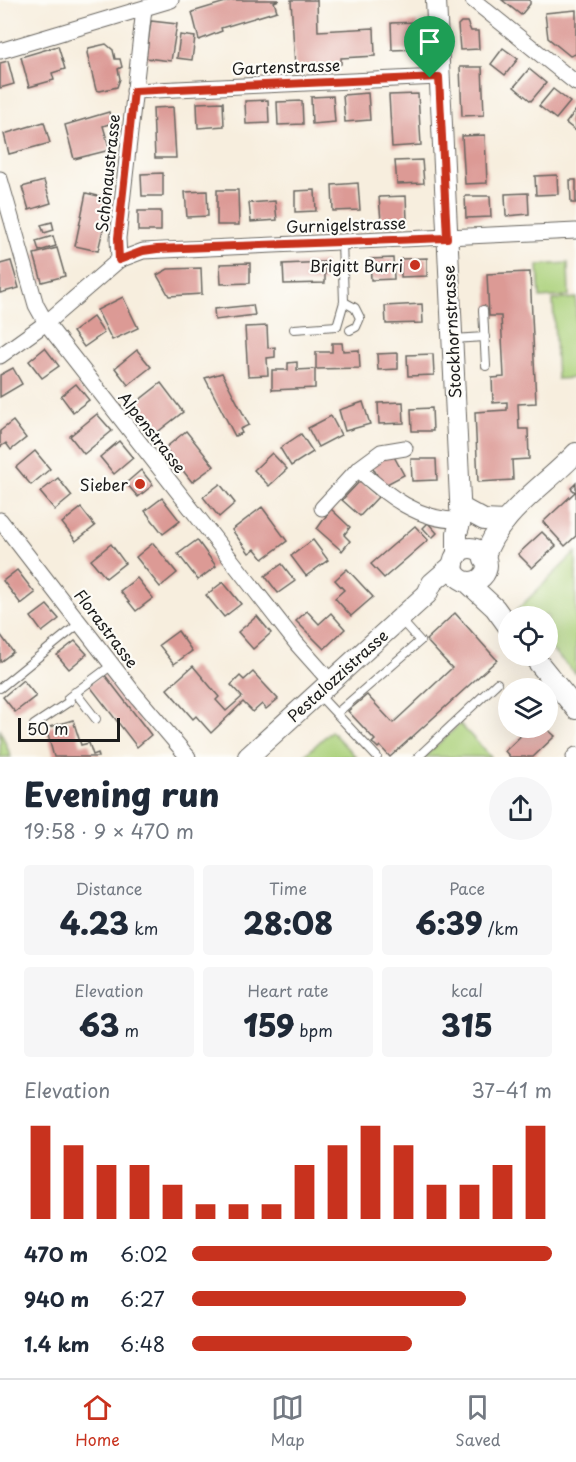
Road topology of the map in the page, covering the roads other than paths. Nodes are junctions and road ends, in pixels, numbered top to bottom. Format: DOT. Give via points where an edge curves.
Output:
graph roads {
  1 [pos="171,0"];
  2 [pos="436,0"];
  3 [pos="472,0"];
  4 [pos="144,9"];
  5 [pos="0,51"];
  6 [pos="439,77"];
  7 [pos="576,83"];
  8 [pos="134,91"];
  9 [pos="0,179"];
  10 [pos="576,231"];
  11 [pos="447,238"];
  12 [pos="342,241"];
  13 [pos="119,260"];
  14 [pos="344,303"];
  15 [pos="483,310"];
  16 [pos="46,323"];
  17 [pos="294,329"];
  18 [pos="350,330"];
  19 [pos="484,337"];
  20 [pos="451,339"];
  21 [pos="0,356"];
  22 [pos="486,366"];
  23 [pos="405,448"];
  24 [pos="576,453"];
  25 [pos="358,470"];
  26 [pos="322,508"];
  27 [pos="460,513"];
  28 [pos="0,520"];
  29 [pos="505,521"];
  30 [pos="469,564"];
  31 [pos="498,612"];
  32 [pos="400,619"];
  33 [pos="80,623"];
  34 [pos="112,665"];
  35 [pos="540,666"];
  36 [pos="497,683"];
  37 [pos="323,687"];
  38 [pos="0,688"];
  39 [pos="75,693"];
  40 [pos="576,709"];
  41 [pos="337,713"];
  42 [pos="96,719"];
  43 [pos="34,725"];
  44 [pos="188,757"];
  45 [pos="248,757"];
  46 [pos="377,757"];
  47 [pos="418,757"];
  1 -- 4 [label="street"];
  2 -- 6 [label="street, Stockhornstrasse"];
  3 -- 7 [label="street"];
  4 -- 5 [label="street"];
  4 -- 8 [label="street, Schönaustrasse"];
  6 -- 8 [label="street, Gartenstrasse"];
  6 -- 11 [label="street, Stockhornstrasse"];
  8 -- 13 [label="street, Schönaustrasse"];
  9 -- 16 [label="street, Alpenstrasse" via="36,305"];
  10 -- 11 [label="street, Gurnigelstrasse"];
  11 -- 12 [label="street, Gurnigelstrasse"];
  11 -- 20 [label="street, Stockhornstrasse"];
  12 -- 13 [label="street, Gurnigelstrasse" via="157,249"];
  12 -- 14 [label="lane"];
  13 -- 16 [label="street"];
  14 -- 17 [label="lane" via="337,326"];
  14 -- 18 [label="lane" via="355,308 360,318"];
  15 -- 19 [label="lane"];
  16 -- 21 [label="street"];
  16 -- 37 [label="street, Alpenstrasse" via="297,644"];
  19 -- 20 [label="lane"];
  19 -- 22 [label="lane"];
  20 -- 27 [label="street, Stockhornstrasse"];
  23 -- 25 [label="street" via="381,452"];
  24 -- 29 [label="street"];
  25 -- 26 [label="street"];
  25 -- 27 [label="street" via="385,494 413,509 440,519"];
  27 -- 29 [label="street"];
  27 -- 30 [label="street, Stockhornstrasse" via="457,532"];
  28 -- 33 [label="street, Florastrasse"];
  29 -- 30 [label="street"];
  30 -- 31 [label="street"];
  30 -- 32 [label="street, Pestalozzistrasse" via="426,594"];
  32 -- 37 [label="street, Pestalozzistrasse"];
  32 -- 41 [label="lane" via="420,641"];
  33 -- 34 [label="street, Florastrasse"];
  33 -- 38 [label="lane"];
  34 -- 39 [label="lane"];
  34 -- 44 [label="street, Florastrasse"];
  35 -- 40 [label="street"];
  36 -- 47 [label="lane"];
  37 -- 41 [label="lane"];
  37 -- 45 [label="street, Pestalozzistrasse"];
  39 -- 42 [label="lane"];
  39 -- 43 [label="lane" via="68,698 70,701"];
  41 -- 46 [label="lane"];
}
